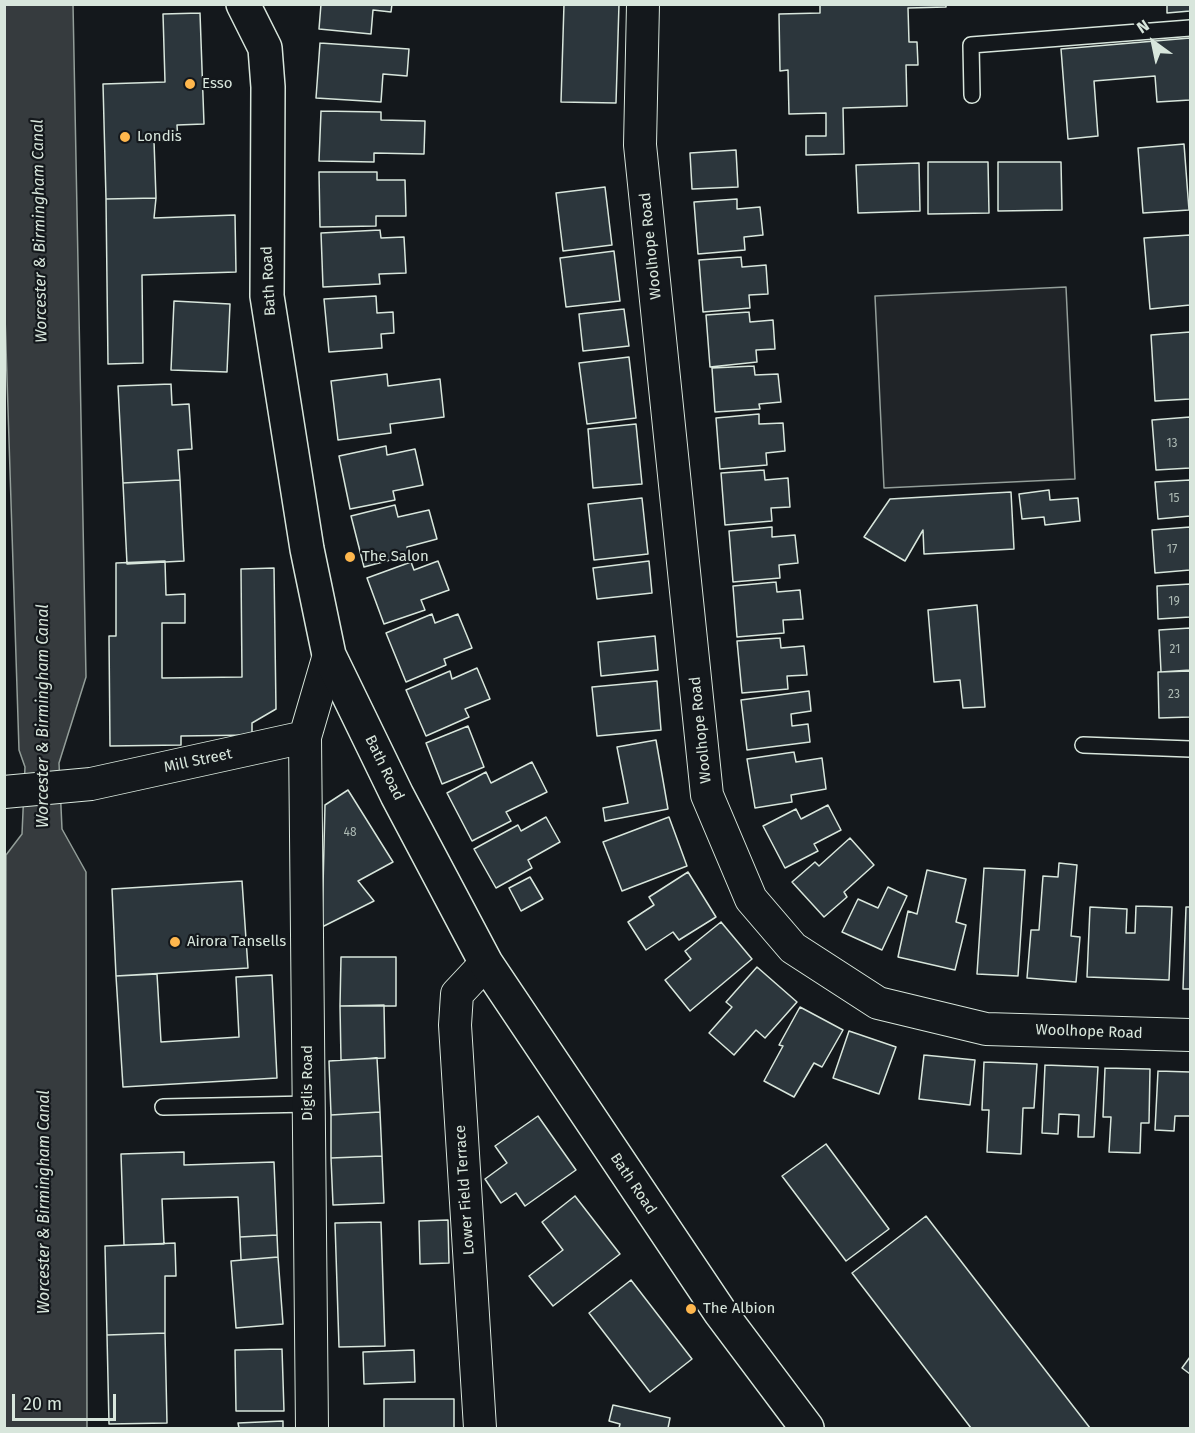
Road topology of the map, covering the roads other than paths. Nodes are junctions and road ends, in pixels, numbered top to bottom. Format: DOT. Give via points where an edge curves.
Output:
graph roads {
  1 [pos="243,4"];
  2 [pos="643,4"];
  3 [pos="1191,28"];
  4 [pos="972,95"];
  5 [pos="329,655"];
  6 [pos="304,738"];
  7 [pos="1083,745"];
  8 [pos="1191,749"];
  9 [pos="4,792"];
  10 [pos="486,963"];
  11 [pos="1191,1035"];
  12 [pos="309,1104"];
  13 [pos="164,1107"];
  14 [pos="312,1428"];
  15 [pos="480,1428"];
  16 [pos="807,1428"];
  1 -- 5 [label="main road, Bath Road" via="265,48 267,296 307,549"];
  2 -- 11 [label="street, Woolhope Road" via="640,145 707,795 751,899 793,948 878,1003 986,1029"];
  3 -- 4 [label="lane" via="971,45"];
  5 -- 6 [label="street"];
  5 -- 10 [label="main road, Bath Road" via="396,795"];
  6 -- 9 [label="street, Mill Street" via="92,784"];
  6 -- 12 [label="street, Diglis Road"];
  7 -- 8 [label="lane"];
  10 -- 15 [label="street, Lower Field Terrace" via="457,994 455,1025"];
  10 -- 16 [label="main road, Bath Road" via="720,1312"];
  12 -- 13 [label="lane"];
  12 -- 14 [label="street, Diglis Road"];
}
